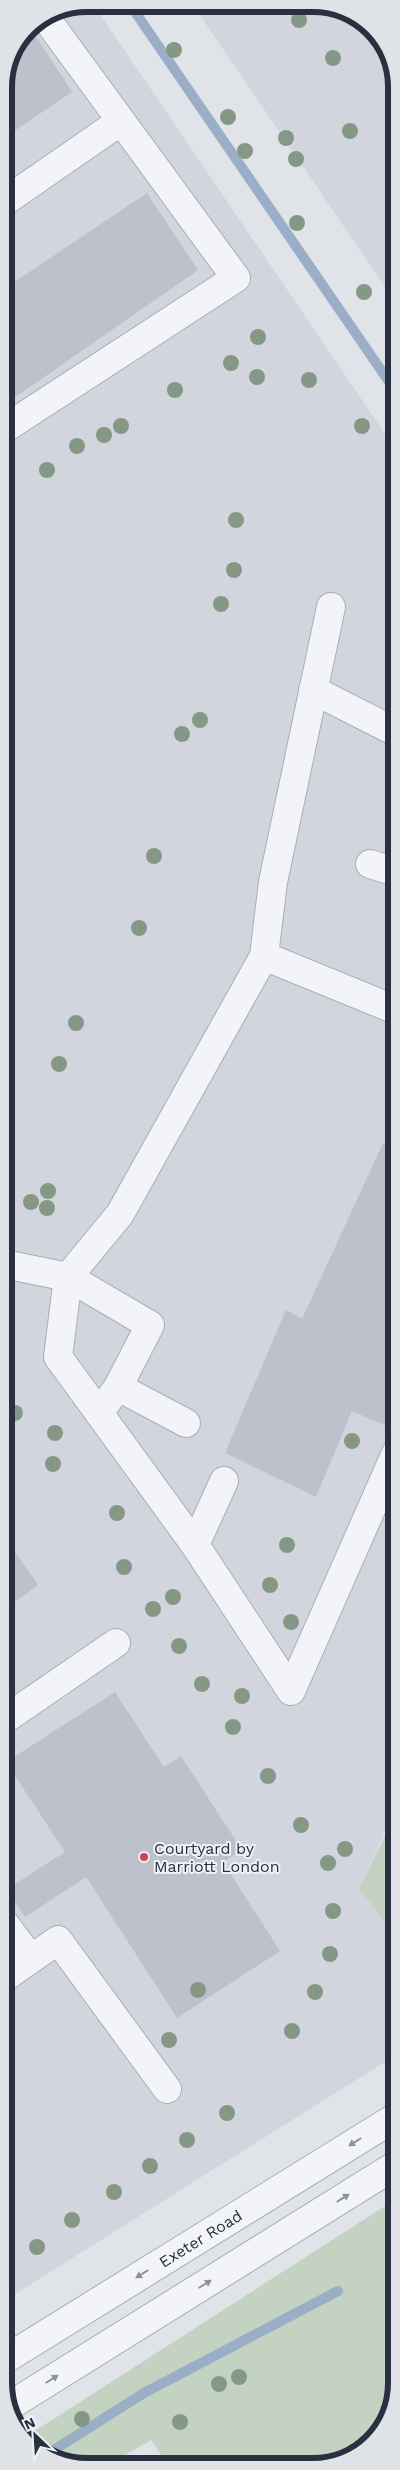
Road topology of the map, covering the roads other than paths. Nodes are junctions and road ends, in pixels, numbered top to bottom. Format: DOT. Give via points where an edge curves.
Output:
graph roads {
  1 [pos="49,23"];
  2 [pos="121,121"];
  3 [pos="12,196"];
  4 [pos="12,424"];
  5 [pos="331,607"];
  6 [pos="313,690"];
  7 [pos="387,728"];
  8 [pos="370,864"];
  9 [pos="387,869"];
  10 [pos="264,956"];
  11 [pos="387,1006"];
  12 [pos="13,1266"];
  13 [pos="68,1277"];
  14 [pos="118,1387"];
  15 [pos="98,1413"];
  16 [pos="186,1423"];
  17 [pos="388,1472"];
  18 [pos="224,1481"];
  19 [pos="195,1545"];
  20 [pos="116,1643"];
  21 [pos="13,1714"];
  22 [pos="13,1935"];
  23 [pos="31,1960"];
  24 [pos="13,1972"];
  25 [pos="167,2089"];
  26 [pos="388,2122"];
  27 [pos="388,2170"];
  28 [pos="13,2354"];
  29 [pos="15,2402"];
  1 -- 2 [label="street"];
  2 -- 3 [label="street"];
  2 -- 4 [label="street" via="236,278"];
  5 -- 6 [label="street"];
  6 -- 7 [label="street"];
  6 -- 10 [label="street" via="273,882"];
  8 -- 9 [label="street"];
  10 -- 11 [label="street"];
  10 -- 13 [label="street" via="120,1214"];
  12 -- 13 [label="street"];
  13 -- 14 [label="street" via="150,1325"];
  13 -- 15 [label="street" via="58,1357"];
  14 -- 15 [label="street"];
  14 -- 16 [label="street"];
  15 -- 19 [label="street"];
  17 -- 19 [label="street" via="291,1690"];
  18 -- 19 [label="street"];
  20 -- 21 [label="street"];
  22 -- 23 [label="street"];
  23 -- 24 [label="street"];
  23 -- 25 [label="street" via="58,1940"];
  26 -- 28 [label="street, Exeter Road, one-way"];
  29 -- 27 [label="street, one-way"];
}
